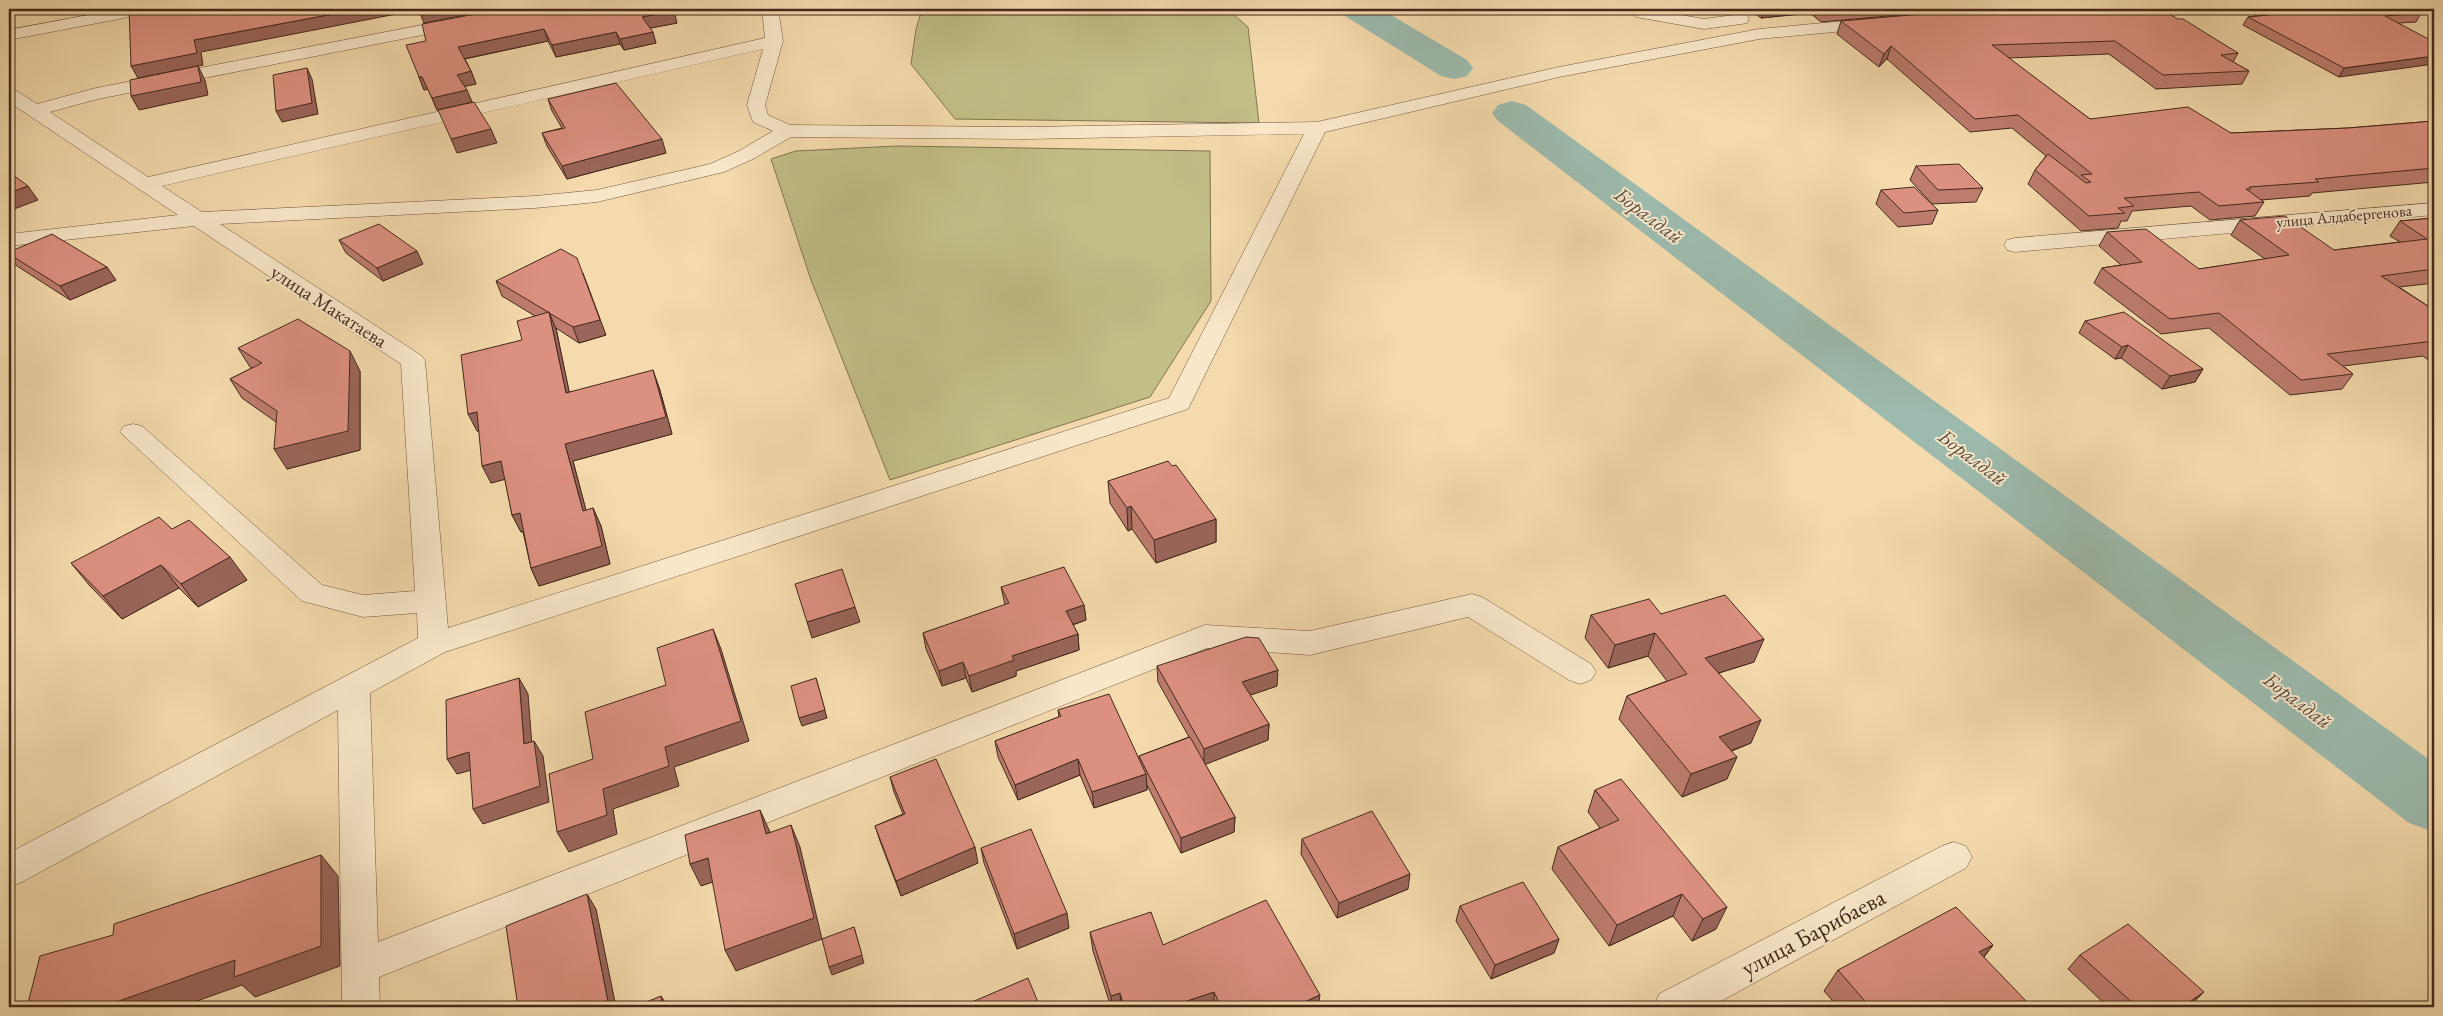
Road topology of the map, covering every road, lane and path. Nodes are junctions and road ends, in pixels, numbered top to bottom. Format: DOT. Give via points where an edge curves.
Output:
graph roads {
  1 [pos="146,9"];
  2 [pos="529,9"];
  3 [pos="770,9"];
  4 [pos="1637,9"];
  5 [pos="1734,14"];
  6 [pos="1896,22"];
  7 [pos="1759,34"];
  8 [pos="9,35"];
  9 [pos="774,41"];
  10 [pos="9,94"];
  11 [pos="34,111"];
  12 [pos="1317,128"];
  13 [pos="786,131"];
  14 [pos="144,184"];
  15 [pos="2434,208"];
  16 [pos="198,219"];
  17 [pos="9,240"];
  18 [pos="2015,245"];
  19 [pos="133,432"];
  20 [pos="431,601"];
  21 [pos="434,644"];
  22 [pos="1580,672"];
  23 [pos="354,688"];
  24 [pos="1954,857"];
  25 [pos="9,871"];
  26 [pos="360,967"];
  27 [pos="361,1007"];
  28 [pos="1673,1007"];
  1 -- 8 [label="street"];
  2 -- 11 [label="street" via="96,94"];
  3 -- 9 [label="street"];
  4 -- 5 [label="street" via="1642,13 1704,24"];
  5 -- 7 [label="street"];
  6 -- 7 [label="street"];
  7 -- 12 [label="street" via="1559,72"];
  9 -- 13 [label="street" via="756,106 760,118"];
  9 -- 14 [label="street"];
  10 -- 11 [label="street, улица Макатаева"];
  11 -- 14 [label="street, улица Макатаева"];
  12 -- 13 [label="street"];
  12 -- 21 [label="street" via="1179,403"];
  13 -- 16 [label="street" via="717,168 597,196"];
  14 -- 16 [label="street, улица Макатаева"];
  15 -- 18 [label="street, улица Алдабергенова"];
  16 -- 17 [label="street"];
  16 -- 20 [label="street, улица Макатаева" via="413,360"];
  19 -- 20 [label="street" via="312,593 363,606"];
  20 -- 21 [label="street, улица Макатаева"];
  21 -- 23 [label="street"];
  22 -- 26 [label="street" via="1472,605 1310,643 1205,636"];
  23 -- 25 [label="street"];
  23 -- 26 [label="street"];
  24 -- 28 [label="street, улица Барибаева"];
  26 -- 27 [label="street"];
}
